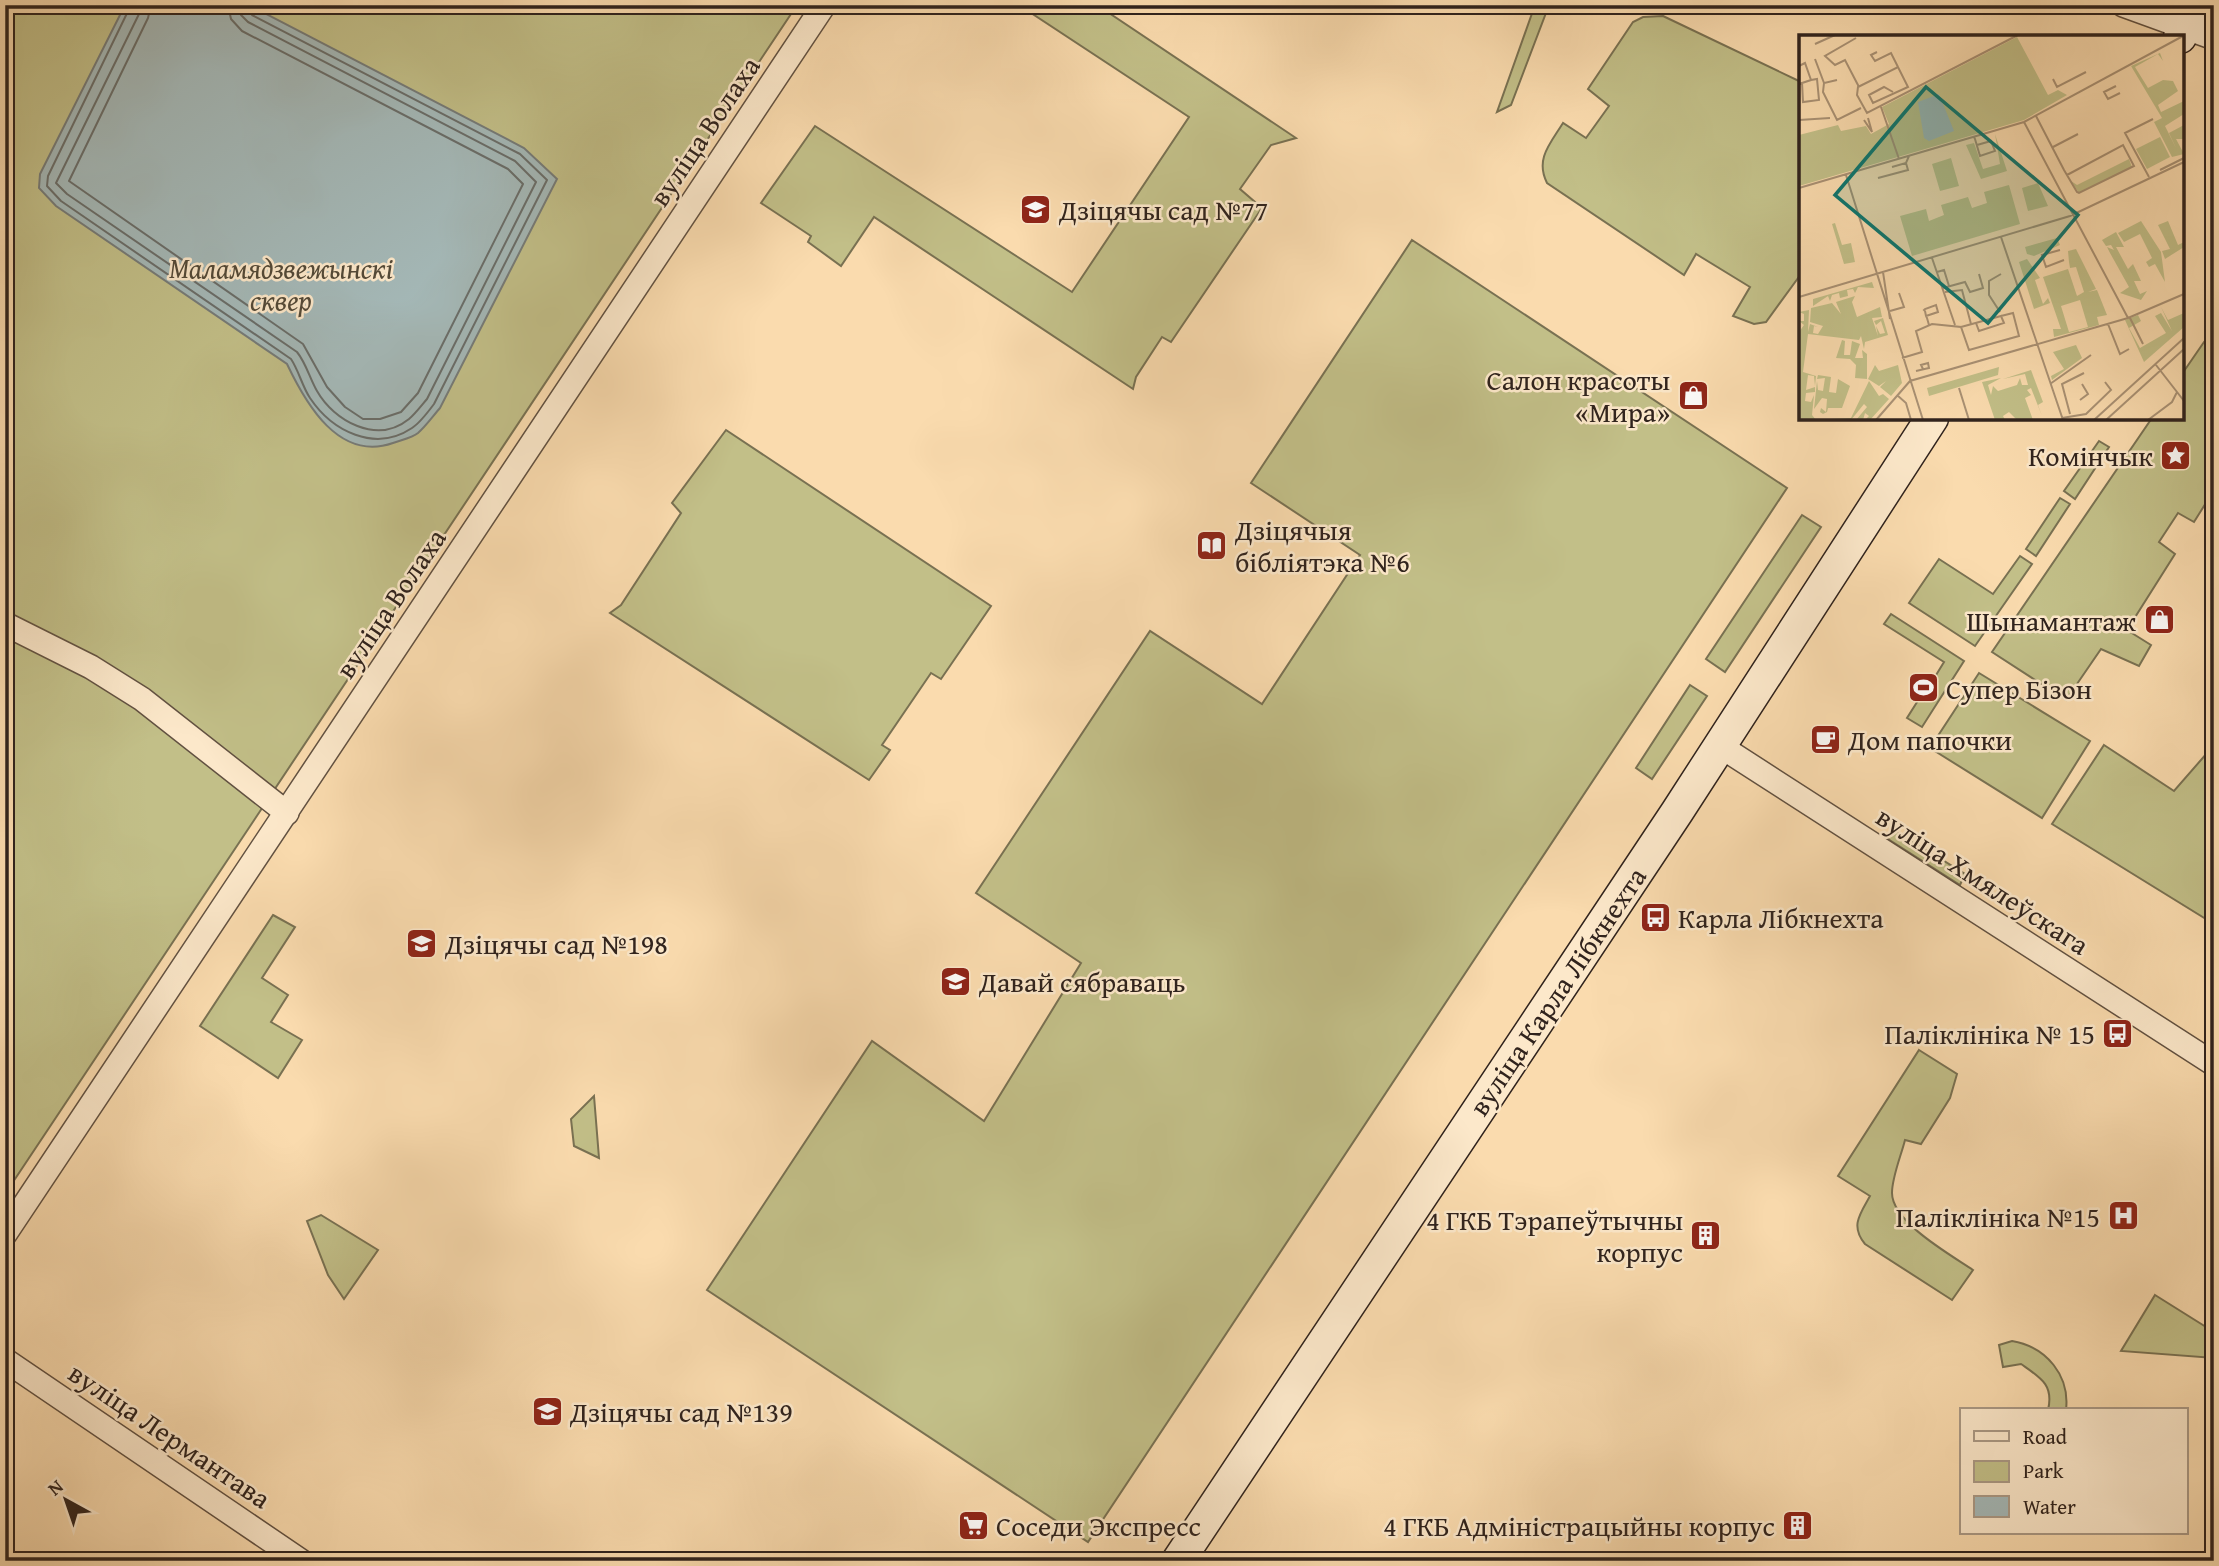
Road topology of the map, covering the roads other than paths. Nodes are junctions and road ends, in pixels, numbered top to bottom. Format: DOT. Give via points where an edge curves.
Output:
graph roads {
  1 [pos="824,5"];
  2 [pos="2123,5"];
  3 [pos="2194,27"];
  4 [pos="1931,420"];
  5 [pos="5,624"];
  6 [pos="1720,746"];
  7 [pos="287,813"];
  8 [pos="2214,1064"];
  9 [pos="5,1234"];
  10 [pos="5,1360"];
  11 [pos="301,1561"];
  12 [pos="1178,1561"];
  1 -- 7 [label="street, вуліца Волаха"];
  2 -- 3 [label="street"];
  4 -- 6 [label="main road, вуліца Карла Лібкнехта"];
  5 -- 7 [label="street" via="133,693"];
  6 -- 8 [label="street, вуліца Хмялеўскага"];
  6 -- 12 [label="main road, вуліца Карла Лібкнехта"];
  7 -- 9 [label="street, вуліца Волаха"];
  10 -- 11 [label="street, вуліца Лермантава"];
}
